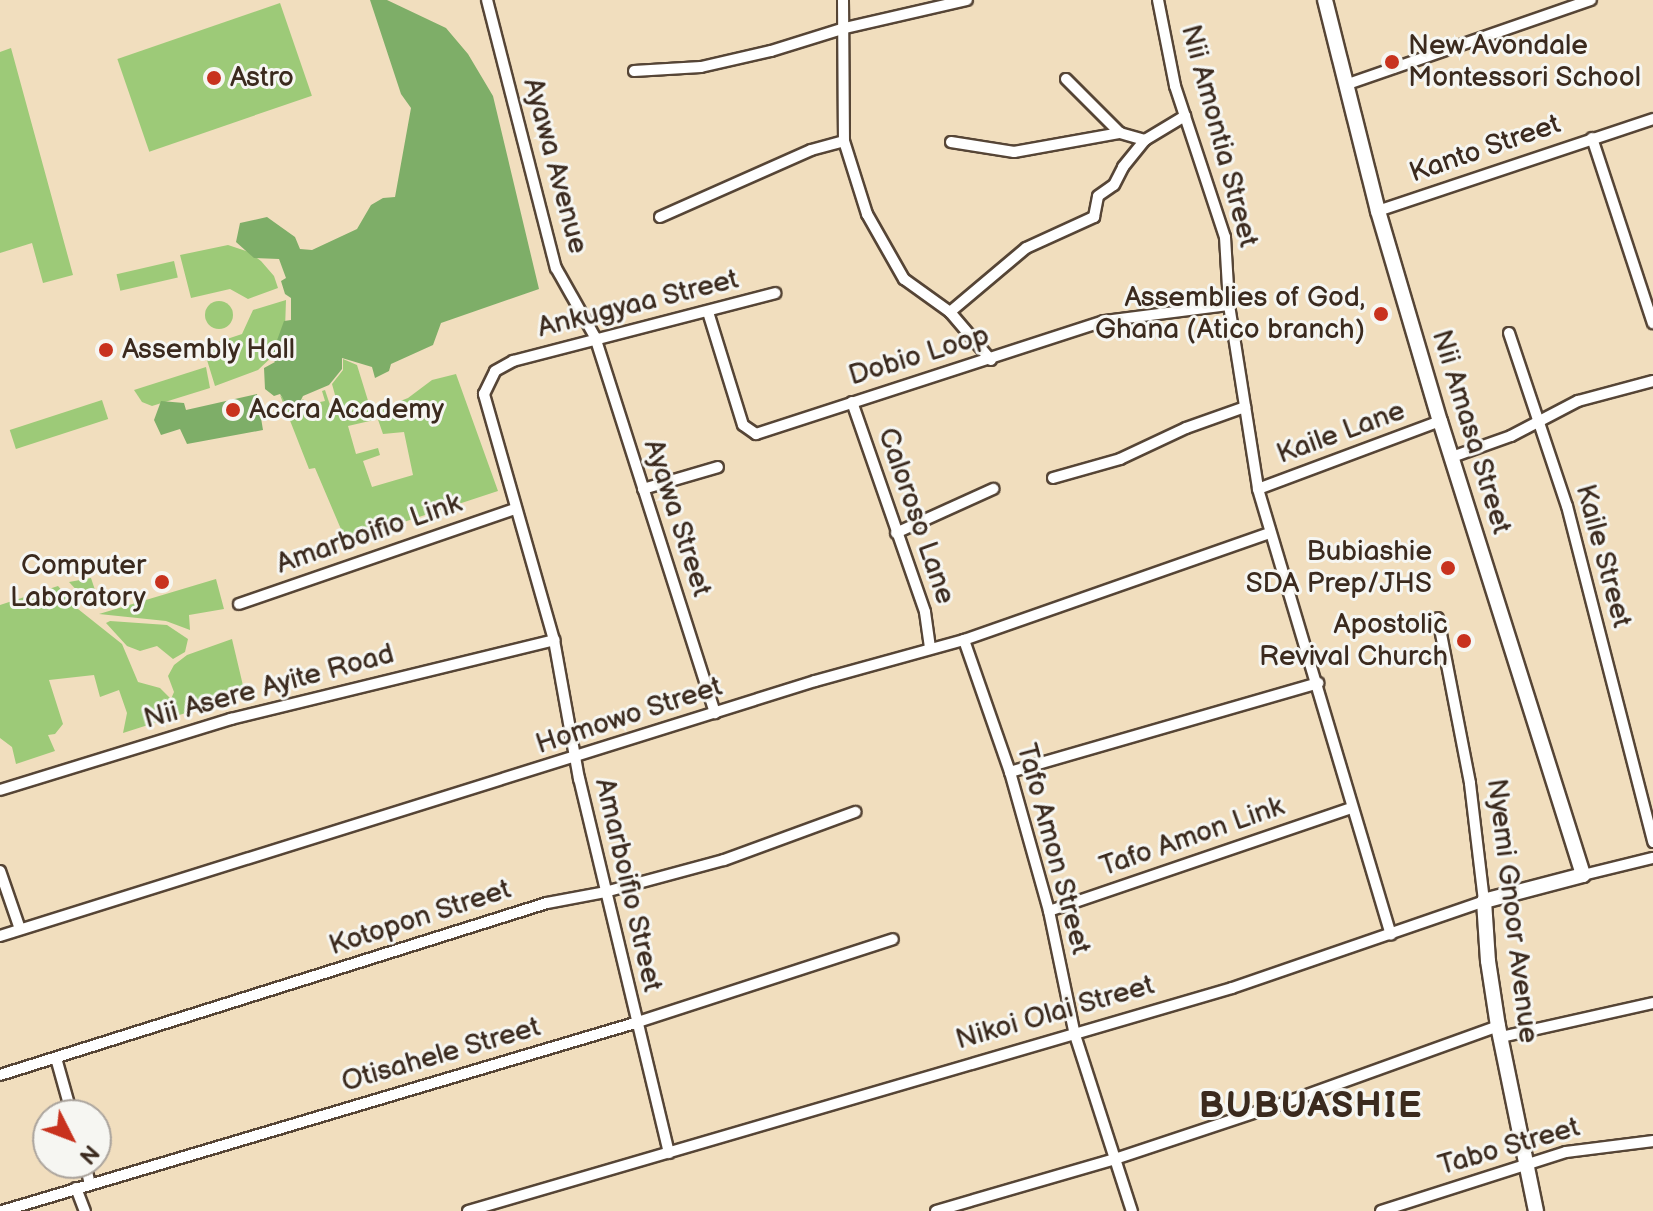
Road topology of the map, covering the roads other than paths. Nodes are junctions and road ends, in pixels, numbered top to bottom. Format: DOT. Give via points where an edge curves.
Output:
graph roads {
  1 [pos="487,0"];
  2 [pos="843,0"];
  3 [pos="967,0"];
  4 [pos="1325,0"];
  5 [pos="1591,0"];
  6 [pos="1162,1"];
  7 [pos="845,28"];
  8 [pos="634,71"];
  9 [pos="1066,79"];
  10 [pos="1348,84"];
  11 [pos="1185,116"];
  12 [pos="1653,119"];
  13 [pos="1120,133"];
  14 [pos="1592,138"];
  15 [pos="1145,140"];
  16 [pos="844,141"];
  17 [pos="951,142"];
  18 [pos="1378,211"];
  19 [pos="660,217"];
  20 [pos="775,293"];
  21 [pos="1229,305"];
  22 [pos="708,312"];
  23 [pos="950,312"];
  24 [pos="1653,321"];
  25 [pos="1509,333"];
  26 [pos="595,337"];
  27 [pos="991,360"];
  28 [pos="513,361"];
  29 [pos="1653,381"];
  30 [pos="852,402"];
  31 [pos="1245,407"];
  32 [pos="1440,421"];
  33 [pos="1538,422"];
  34 [pos="1452,457"];
  35 [pos="718,467"];
  36 [pos="1053,478"];
  37 [pos="643,489"];
  38 [pos="993,489"];
  39 [pos="1258,489"];
  40 [pos="515,509"];
  41 [pos="896,533"];
  42 [pos="1270,533"];
  43 [pos="239,604"];
  44 [pos="1438,618"];
  45 [pos="554,640"];
  46 [pos="964,640"];
  47 [pos="930,646"];
  48 [pos="1318,683"];
  49 [pos="715,713"];
  50 [pos="576,759"];
  51 [pos="1010,772"];
  52 [pos="0,790"];
  53 [pos="1351,808"];
  54 [pos="855,812"];
  55 [pos="1653,842"];
  56 [pos="1653,858"];
  57 [pos="0,871"];
  58 [pos="1583,875"];
  59 [pos="605,892"];
  60 [pos="1484,901"];
  61 [pos="1049,911"];
  62 [pos="20,929"];
  63 [pos="1391,935"];
  64 [pos="0,936"];
  65 [pos="893,939"];
  66 [pos="1653,1003"];
  67 [pos="635,1023"];
  68 [pos="1500,1031"];
  69 [pos="1075,1035"];
  70 [pos="56,1058"];
  71 [pos="0,1075"];
  72 [pos="68,1099"];
  73 [pos="1653,1141"];
  74 [pos="669,1153"];
  75 [pos="1115,1159"];
  76 [pos="1526,1162"];
  77 [pos="89,1179"];
  78 [pos="90,1184"];
  79 [pos="76,1188"];
  80 [pos="487,1208"];
  81 [pos="2,1211"];
  82 [pos="85,1211"];
  83 [pos="468,1211"];
  84 [pos="936,1211"];
  85 [pos="1132,1211"];
  86 [pos="1381,1211"];
  87 [pos="1536,1211"];
  1 -- 26 [label="street, Ayawa Avenue" via="556,268"];
  2 -- 7 [label="street"];
  3 -- 7 [label="street"];
  4 -- 10 [label="street, Nii Amasa Street"];
  5 -- 10 [label="street"];
  6 -- 11 [label="street, Nii Amontia Street"];
  7 -- 8 [label="street" via="701,67"];
  7 -- 16 [label="street"];
  9 -- 13 [label="street"];
  10 -- 18 [label="street, Nii Amasa Street"];
  11 -- 15 [label="street"];
  11 -- 21 [label="street, Nii Amontia Street" via="1225,237"];
  12 -- 14 [label="street, Kanto Street"];
  13 -- 15 [label="street"];
  13 -- 17 [label="street" via="1024,151"];
  14 -- 18 [label="street, Kanto Street"];
  14 -- 24 [label="street"];
  15 -- 23 [label="street" via="1114,185 1098,196 1094,217 1026,248"];
  16 -- 19 [label="street" via="811,150"];
  16 -- 23 [label="street" via="882,245 904,279"];
  18 -- 32 [label="street, Nii Amasa Street"];
  20 -- 22 [label="street, Ankugyaa Street"];
  21 -- 27 [label="street, Dobio Loop" via="1104,321"];
  21 -- 31 [label="street, Nii Amontia Street"];
  22 -- 26 [label="street, Ankugyaa Street"];
  22 -- 30 [label="street, Dobio Loop" via="743,425 756,434"];
  23 -- 27 [label="street"];
  25 -- 33 [label="street, Kaile Street"];
  26 -- 28 [label="street, Ankugyaa Street"];
  26 -- 37 [label="street, Ayawa Street"];
  27 -- 30 [label="street, Dobio Loop"];
  28 -- 40 [label="street, Amarboifio Street" via="495,371 484,400"];
  29 -- 33 [label="street" via="1578,401"];
  30 -- 41 [label="street, Caloroso Lane"];
  31 -- 36 [label="street" via="1120,459"];
  31 -- 39 [label="street, Nii Amontia Street"];
  32 -- 34 [label="street, Nii Amasa Street"];
  32 -- 39 [label="street, Kaile Lane"];
  33 -- 34 [label="street"];
  33 -- 55 [label="street, Kaile Street" via="1567,506"];
  34 -- 58 [label="street, Nii Amasa Street"];
  35 -- 37 [label="street"];
  37 -- 49 [label="street, Ayawa Street"];
  38 -- 41 [label="street"];
  39 -- 42 [label="street, Nii Amontia Street"];
  40 -- 43 [label="street, Amarboifio Link"];
  40 -- 45 [label="street, Amarboifio Street"];
  41 -- 47 [label="street, Caloroso Lane" via="925,612"];
  42 -- 46 [label="street, Homowo Street"];
  42 -- 48 [label="street, Nii Amontia Street"];
  44 -- 60 [label="street, Nyemi Gnoor Avenue" via="1470,783"];
  45 -- 50 [label="street, Amarboifio Street"];
  45 -- 52 [label="street, Nii Asere Ayite Road" via="231,719"];
  46 -- 47 [label="street, Homowo Street"];
  46 -- 51 [label="street, Tafo Amon Street"];
  47 -- 49 [label="street, Homowo Street"];
  48 -- 51 [label="street"];
  48 -- 53 [label="street, Nii Amontia Street"];
  49 -- 50 [label="street, Homowo Street"];
  50 -- 59 [label="street, Amarboifio Street"];
  50 -- 62 [label="street, Homowo Street"];
  51 -- 61 [label="street, Tafo Amon Street"];
  53 -- 61 [label="street, Tafo Amon Link"];
  53 -- 63 [label="street, Nii Amontia Street"];
  54 -- 59 [label="street, Kotopon Street" via="724,860"];
  56 -- 58 [label="street, Nikoi Olai Street"];
  57 -- 62 [label="street"];
  58 -- 60 [label="street, Nikoi Olai Street"];
  59 -- 67 [label="street, Amarboifio Street"];
  59 -- 70 [label="street, Kotopon Street" via="534,907"];
  60 -- 63 [label="street, Nikoi Olai Street"];
  60 -- 68 [label="street, Nyemi Gnoor Avenue"];
  61 -- 69 [label="street, Tafo Amon Street"];
  62 -- 64 [label="street, Homowo Street"];
  63 -- 69 [label="street, Nikoi Olai Street"];
  65 -- 67 [label="street, Otisahele Street"];
  66 -- 68 [label="street"];
  67 -- 74 [label="street, Amarboifio Street"];
  67 -- 78 [label="street, Otisahele Street"];
  68 -- 75 [label="street"];
  68 -- 76 [label="street, Nyemi Gnoor Avenue"];
  69 -- 74 [label="street, Nikoi Olai Street"];
  69 -- 75 [label="street, Tafo Amon Street"];
  70 -- 71 [label="street, Kotopon Street"];
  70 -- 72 [label="street"];
  73 -- 76 [label="street, Tabo Street" via="1591,1146"];
  74 -- 80 [label="street, Nikoi Olai Street"];
  75 -- 84 [label="street"];
  75 -- 85 [label="street, Tafo Amon Street"];
  76 -- 86 [label="street, Tabo Street"];
  76 -- 87 [label="street, Nyemi Gnoor Avenue"];
  77 -- 78 [label="street"];
  78 -- 79 [label="street, Otisahele Street"];
  79 -- 81 [label="street, Otisahele Street"];
  79 -- 82 [label="street"];
  80 -- 83 [label="street, Nikoi Olai Street"];
}
